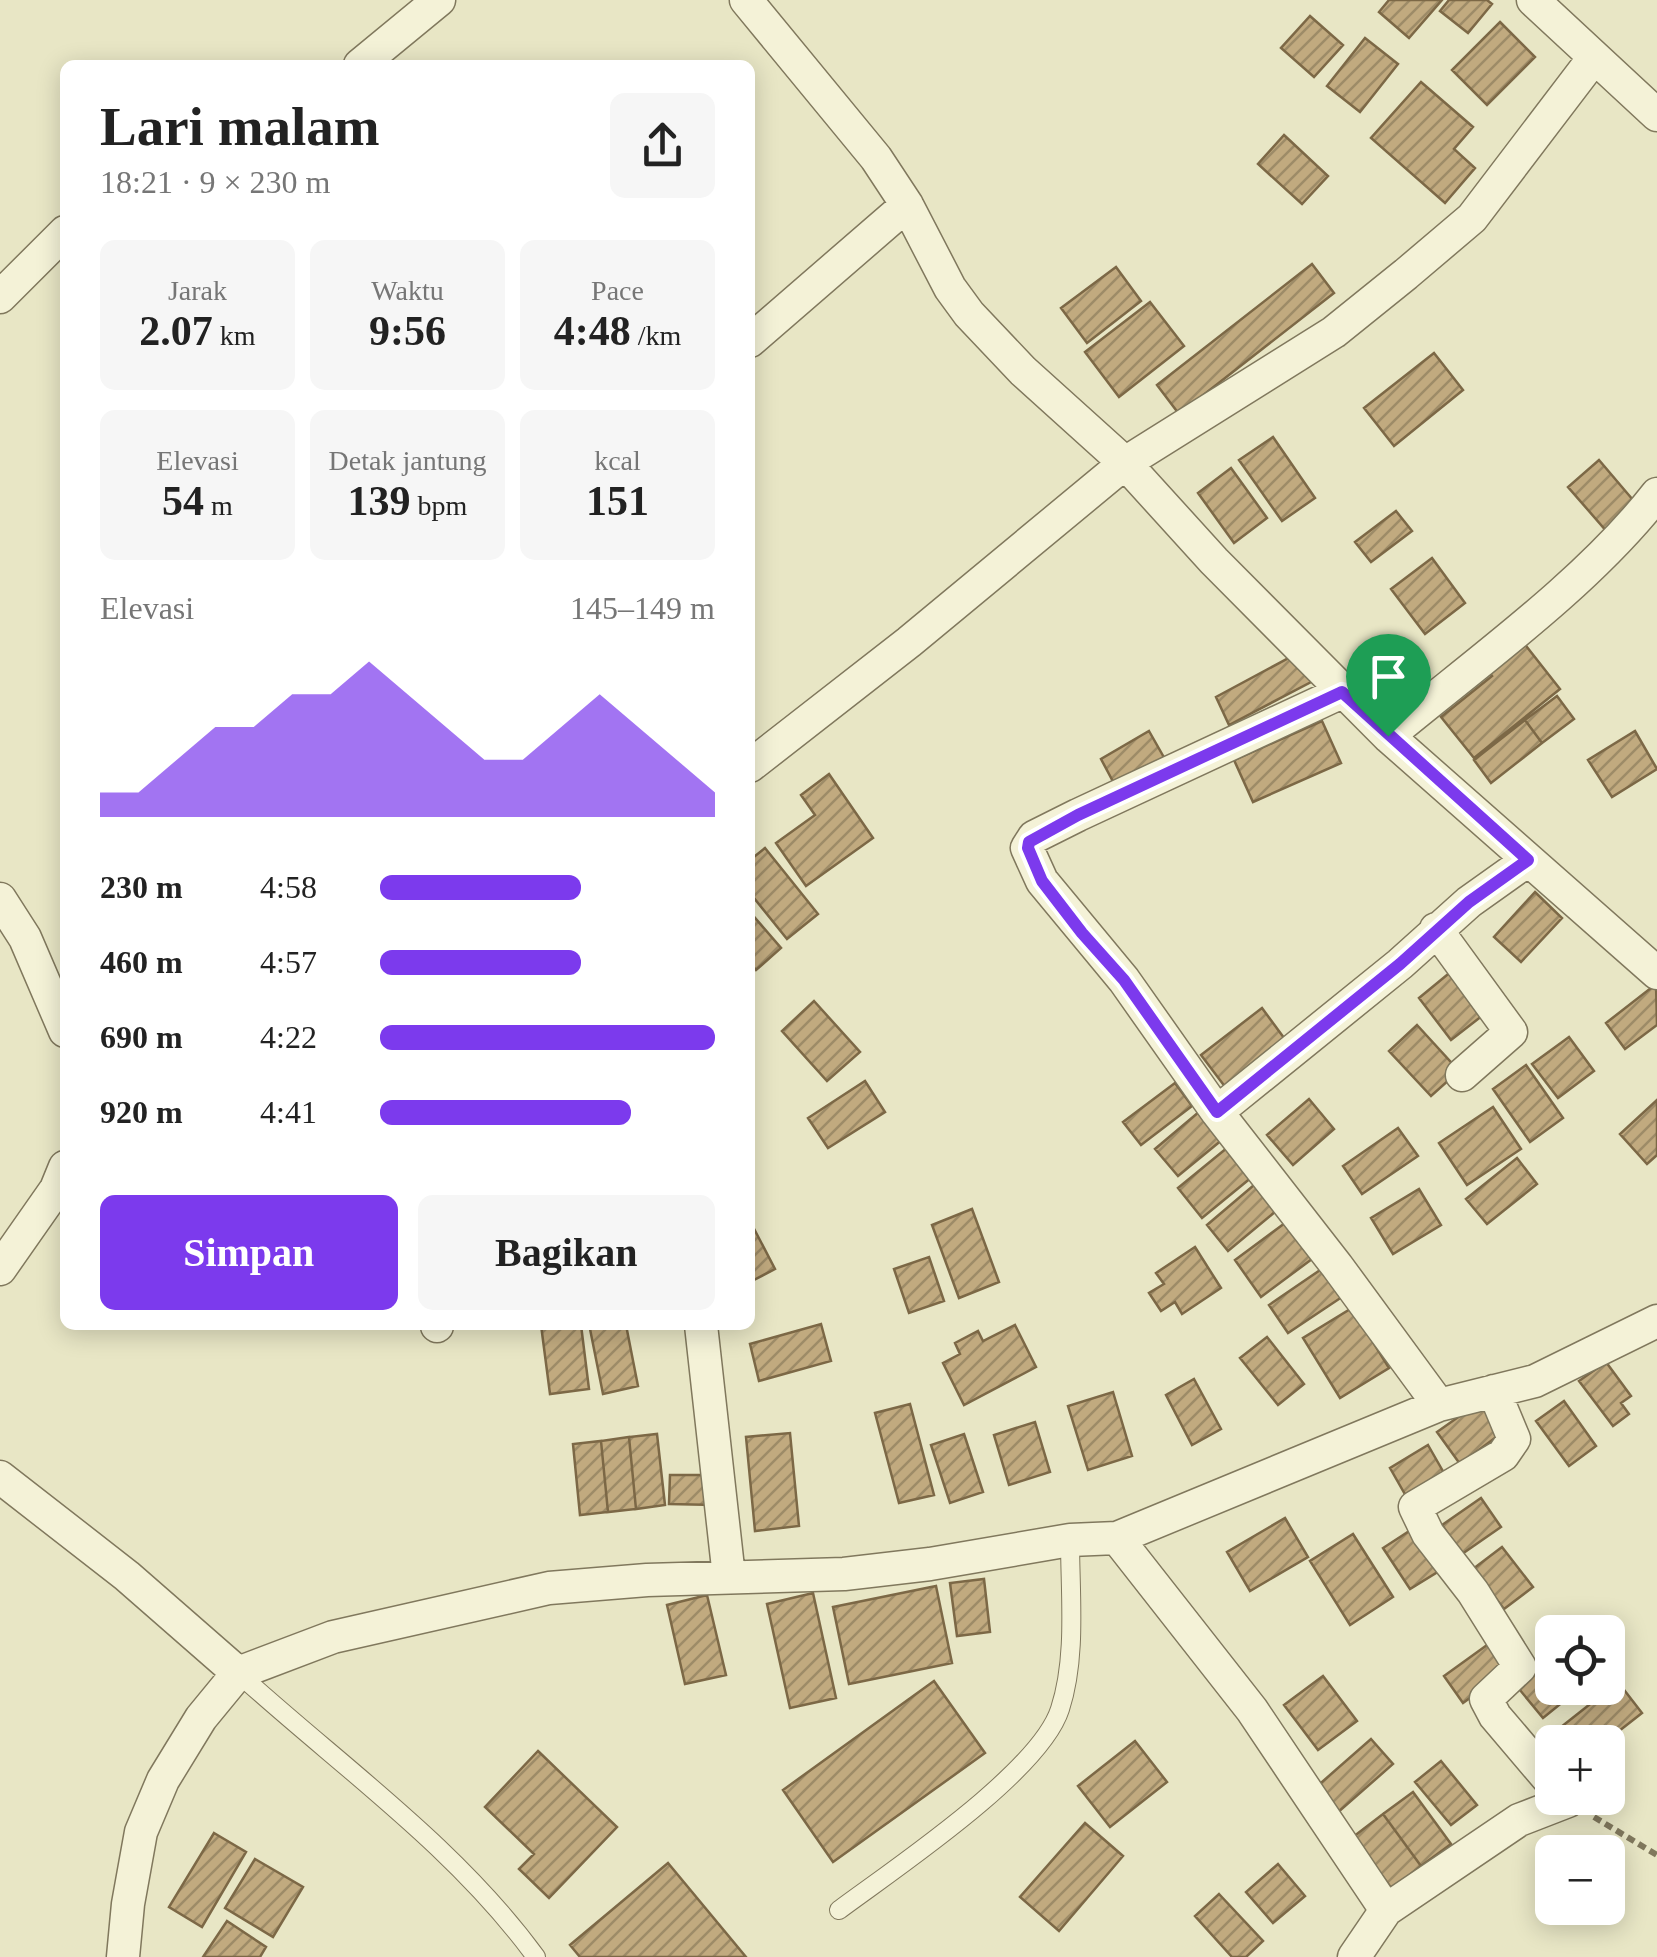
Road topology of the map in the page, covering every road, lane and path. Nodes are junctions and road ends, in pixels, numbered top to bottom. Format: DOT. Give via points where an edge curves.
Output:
graph roads {
  1 [pos="439,0"];
  2 [pos="746,0"];
  3 [pos="1533,0"];
  4 [pos="1593,59"];
  5 [pos="366,60"];
  6 [pos="1657,115"];
  7 [pos="907,206"];
  8 [pos="60,237"];
  9 [pos="0,297"];
  10 [pos="755,338"];
  11 [pos="1125,463"];
  12 [pos="1657,494"];
  13 [pos="1342,692"];
  14 [pos="1388,736"];
  15 [pos="755,762"];
  16 [pos="1528,860"];
  17 [pos="0,899"];
  18 [pos="1436,929"];
  19 [pos="1657,973"];
  20 [pos="60,1018"];
  21 [pos="1462,1074"];
  22 [pos="1217,1112"];
  23 [pos="60,1179"];
  24 [pos="0,1269"];
  25 [pos="1657,1321"];
  26 [pos="702,1330"];
  27 [pos="1494,1391"];
  28 [pos="1438,1405"];
  29 [pos="1,1479"];
  30 [pos="1117,1538"];
  31 [pos="1070,1540"];
  32 [pos="729,1577"];
  33 [pos="238,1673"];
  34 [pos="1535,1763"];
  35 [pos="1535,1810"];
  36 [pos="1594,1815"];
  37 [pos="1657,1856"];
  38 [pos="839,1910"];
  39 [pos="1386,1910"];
  40 [pos="123,1957"];
  41 [pos="536,1957"];
  42 [pos="1354,1957"];
  1 -- 5 [label="street"];
  2 -- 7 [label="street" via="876,158"];
  3 -- 4 [label="street"];
  4 -- 6 [label="street"];
  4 -- 11 [label="street" via="1458,229 1334,332"];
  7 -- 10 [label="street"];
  7 -- 11 [label="street" via="969,314"];
  8 -- 9 [label="street"];
  11 -- 13 [label="street"];
  11 -- 15 [label="street"];
  12 -- 14 [label="street" via="1587,569"];
  13 -- 14 [label="street"];
  13 -- 22 [label="street" via="1029,842 1042,881 1124,980"];
  14 -- 16 [label="street"];
  16 -- 18 [label="street"];
  16 -- 19 [label="street"];
  17 -- 20 [label="street"];
  18 -- 21 [label="street" via="1512,1032"];
  18 -- 22 [label="street"];
  22 -- 28 [label="street"];
  23 -- 24 [label="street"];
  25 -- 27 [label="street" via="1535,1381"];
  26 -- 32 [label="street"];
  27 -- 28 [label="street"];
  27 -- 34 [label="street" via="1514,1440 1503,1455 1415,1507 1520,1667 1486,1698"];
  28 -- 30 [label="street"];
  29 -- 33 [label="street"];
  30 -- 31 [label="street"];
  30 -- 39 [label="street" via="1252,1710"];
  31 -- 32 [label="street" via="844,1574"];
  31 -- 38 [label="lane" via="1068,1663 1052,1725 1034,1752 972,1810"];
  32 -- 33 [label="street" via="549,1588 333,1636"];
  33 -- 40 [label="street" via="201,1718 156,1797 142,1832"];
  33 -- 41 [label="lane" via="438,1848"];
  35 -- 39 [label="street"];
  36 -- 37 [label="path"];
  39 -- 42 [label="street"];
}
